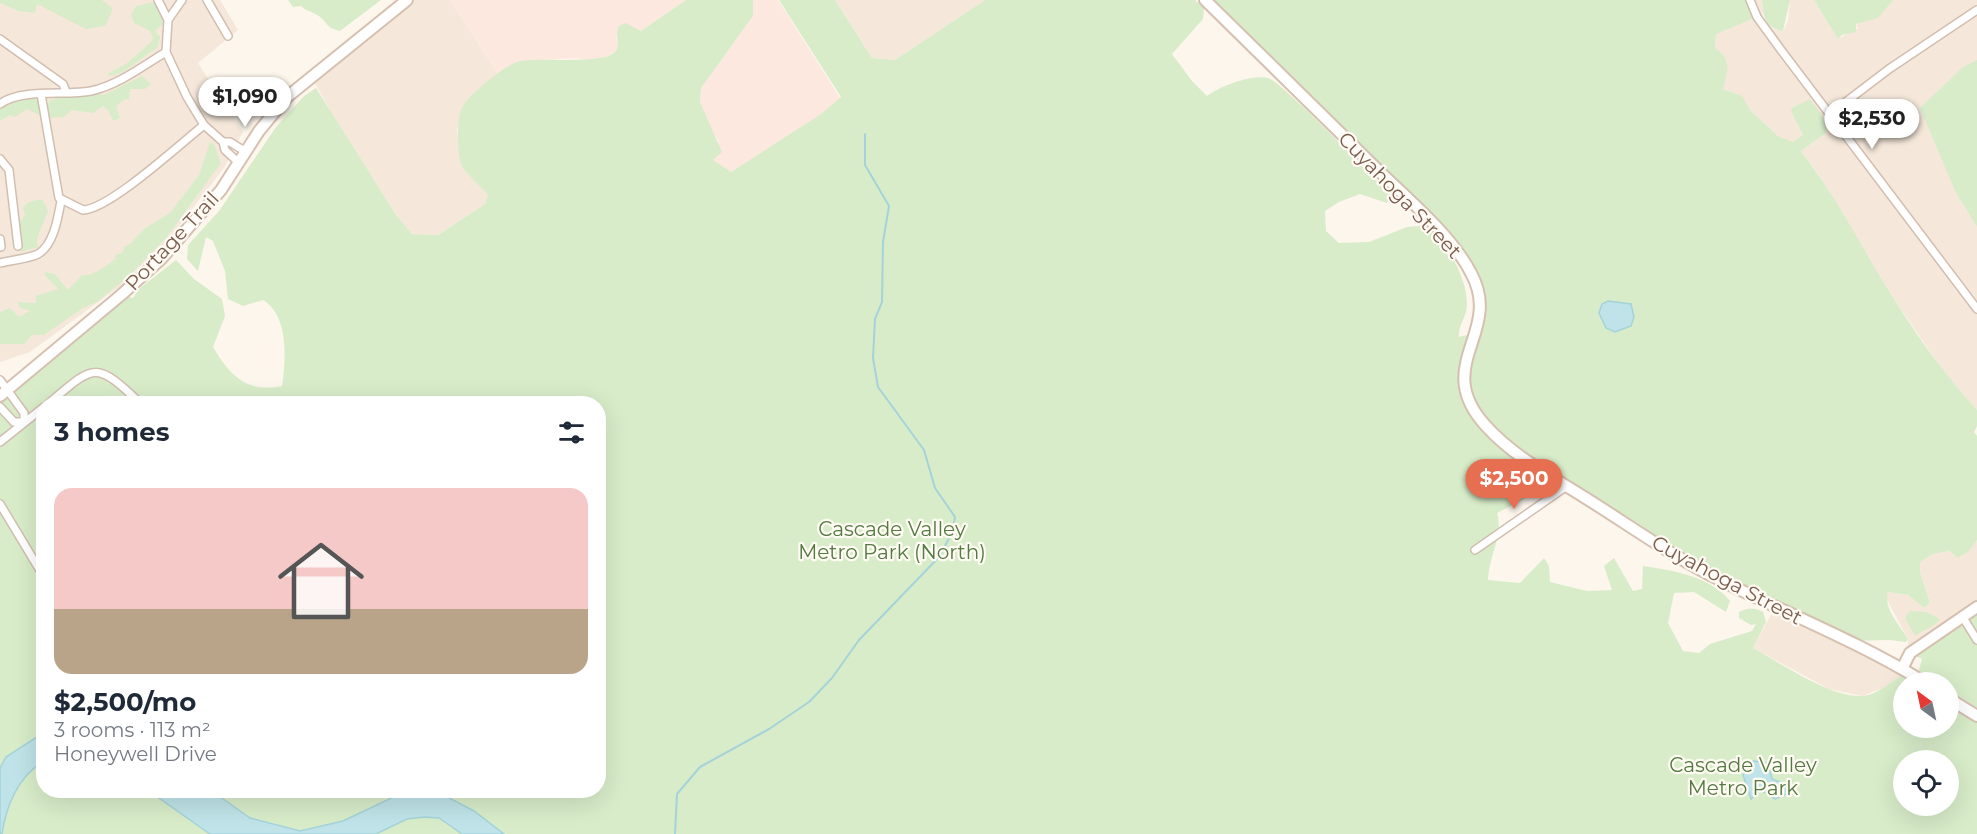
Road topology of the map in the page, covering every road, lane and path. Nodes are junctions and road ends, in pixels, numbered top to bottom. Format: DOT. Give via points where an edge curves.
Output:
graph roads {
  1 [pos="158,0"];
  2 [pos="182,0"];
  3 [pos="207,0"];
  4 [pos="407,0"];
  5 [pos="1205,0"];
  6 [pos="1750,0"];
  7 [pos="1977,10"];
  8 [pos="168,20"];
  9 [pos="228,36"];
  10 [pos="0,39"];
  11 [pos="166,52"];
  12 [pos="66,92"];
  13 [pos="41,94"];
  14 [pos="0,104"];
  15 [pos="1830,114"];
  16 [pos="204,124"];
  17 [pos="223,141"];
  18 [pos="246,152"];
  19 [pos="0,159"];
  20 [pos="239,163"];
  21 [pos="61,201"];
  22 [pos="0,239"];
  23 [pos="18,246"];
  24 [pos="1,247"];
  25 [pos="0,263"];
  26 [pos="1977,309"];
  27 [pos="0,380"];
  28 [pos="4,392"];
  29 [pos="57,396"];
  30 [pos="132,396"];
  31 [pos="0,407"];
  32 [pos="36,413"];
  33 [pos="24,422"];
  34 [pos="0,442"];
  35 [pos="1567,486"];
  36 [pos="0,504"];
  37 [pos="1475,550"];
  38 [pos="36,564"];
  39 [pos="1977,607"];
  40 [pos="1962,616"];
  41 [pos="1977,640"];
  42 [pos="1902,669"];
  43 [pos="1907,672"];
  44 [pos="1959,705"];
  45 [pos="1977,716"];
  1 -- 8 [label="street"];
  2 -- 8 [label="street"];
  3 -- 9 [label="street"];
  4 -- 18 [label="street, Portage Trail" via="286,97"];
  5 -- 35 [label="street, Cuyahoga Street" via="1402,194 1467,264 1480,293 1481,311 1464,366 1463,385 1469,402 1498,439"];
  6 -- 15 [label="street" via="1757,17"];
  7 -- 15 [label="street"];
  8 -- 11 [label="street"];
  10 -- 12 [label="street" via="63,84"];
  11 -- 12 [label="street" via="115,83 91,91"];
  11 -- 16 [label="street"];
  12 -- 13 [label="street"];
  13 -- 14 [label="street"];
  13 -- 21 [label="street"];
  15 -- 26 [label="street"];
  16 -- 17 [label="street"];
  16 -- 21 [label="street" via="99,205 83,210"];
  17 -- 18 [label="street" via="230,141"];
  17 -- 20 [label="street" via="225,150"];
  18 -- 20 [label="street, Portage Trail"];
  19 -- 23 [label="street" via="9,170"];
  20 -- 28 [label="street, Portage Trail" via="196,221 162,258"];
  21 -- 25 [label="street" via="56,226 45,247 38,254"];
  22 -- 24 [label="street"];
  27 -- 28 [label="street"];
  28 -- 33 [label="street" via="24,413"];
  29 -- 30 [label="street" via="81,376 95,371 109,375"];
  31 -- 33 [label="street" via="14,422"];
  32 -- 33 [label="street"];
  33 -- 34 [label="street"];
  35 -- 37 [label="street"];
  35 -- 42 [label="street, Cuyahoga Street" via="1718,579"];
  36 -- 38 [label="street"];
  39 -- 40 [label="street"];
  40 -- 41 [label="street"];
  40 -- 42 [label="street" via="1910,653"];
  42 -- 43 [label="street, Cuyahoga Street"];
  44 -- 45 [label="street"];
}
